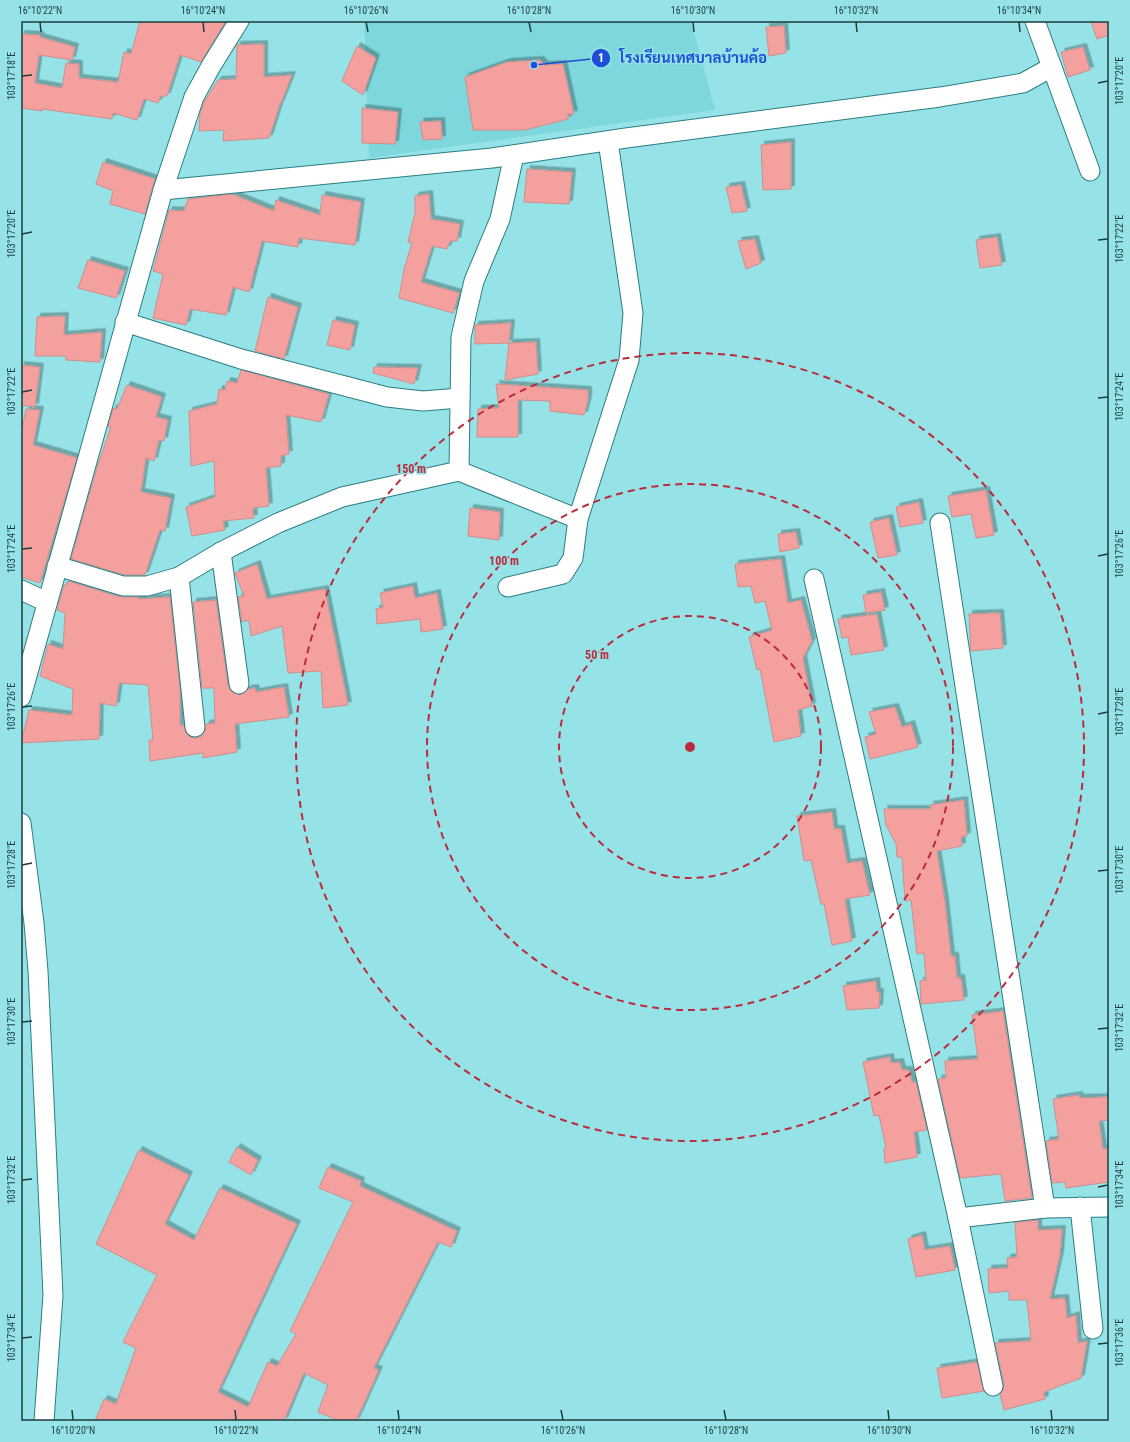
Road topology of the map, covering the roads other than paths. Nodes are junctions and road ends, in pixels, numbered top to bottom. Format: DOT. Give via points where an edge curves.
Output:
graph roads {
  1 [pos="240,21"];
  2 [pos="1035,21"];
  3 [pos="1052,67"];
  4 [pos="608,141"];
  5 [pos="514,155"];
  6 [pos="1090,170"];
  7 [pos="163,190"];
  8 [pos="125,322"];
  9 [pos="460,398"];
  10 [pos="459,471"];
  11 [pos="578,519"];
  12 [pos="940,523"];
  13 [pos="221,552"];
  14 [pos="57,566"];
  15 [pos="179,578"];
  16 [pos="814,579"];
  17 [pos="508,587"];
  18 [pos="21,590"];
  19 [pos="47,602"];
  20 [pos="239,684"];
  21 [pos="21,694"];
  22 [pos="195,727"];
  23 [pos="21,823"];
  24 [pos="27,923"];
  25 [pos="1080,1207"];
  26 [pos="1109,1207"];
  27 [pos="1045,1208"];
  28 [pos="958,1218"];
  29 [pos="1093,1329"];
  30 [pos="993,1386"];
  31 [pos="44,1421"];
  1 -- 7 [label="street" via="194,98"];
  2 -- 3 [label="street"];
  3 -- 4 [label="street" via="1023,82 940,97"];
  3 -- 6 [label="street"];
  4 -- 5 [label="street"];
  4 -- 11 [label="street" via="633,313 629,360"];
  5 -- 7 [label="street"];
  5 -- 9 [label="street" via="500,219 474,281 461,337"];
  7 -- 8 [label="street"];
  8 -- 9 [label="street" via="241,359 387,397 423,401"];
  8 -- 14 [label="street"];
  9 -- 10 [label="street"];
  10 -- 11 [label="street"];
  10 -- 13 [label="street" via="342,497 278,523"];
  11 -- 17 [label="street" via="573,558 563,574"];
  12 -- 27 [label="street"];
  13 -- 15 [label="street"];
  13 -- 20 [label="street"];
  14 -- 15 [label="street" via="123,586 147,586"];
  14 -- 19 [label="street"];
  15 -- 22 [label="street"];
  16 -- 28 [label="street"];
  18 -- 19 [label="street"];
  19 -- 21 [label="street"];
  23 -- 24 [label="street"];
  24 -- 31 [label="street" via="38,971 53,1295"];
  25 -- 26 [label="street"];
  25 -- 27 [label="street"];
  25 -- 29 [label="street"];
  27 -- 28 [label="street"];
  28 -- 30 [label="street"];
}
